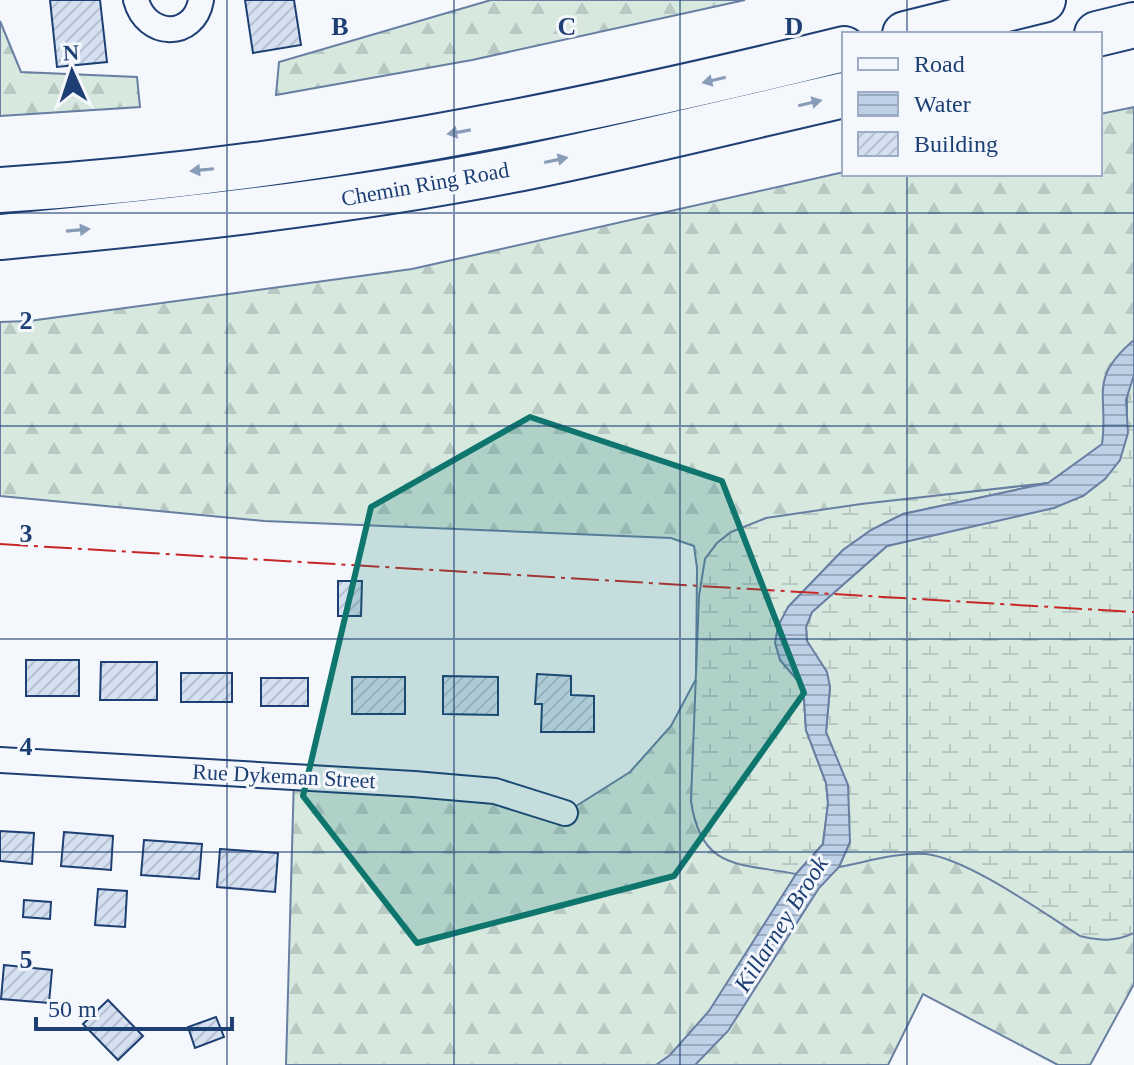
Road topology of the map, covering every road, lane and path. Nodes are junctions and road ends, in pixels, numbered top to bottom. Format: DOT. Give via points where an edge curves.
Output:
graph roads {
  1 [pos="136,0"];
  2 [pos="201,0"];
  3 [pos="1043,0"];
  4 [pos="1134,25"];
  5 [pos="913,32"];
  6 [pos="1102,33"];
  7 [pos="842,49"];
  8 [pos="842,95"];
  9 [pos="0,190"];
  10 [pos="0,237"];
  11 [pos="0,760"];
  12 [pos="565,813"];
  1 -- 2 [label="street" via="145,20 163,29 190,21"];
  3 -- 5 [label="highway"];
  4 -- 6 [label="highway"];
  7 -- 9 [label="highway, Chemin Ring Road, one-way" via="617,102 348,151"];
  10 -- 8 [label="highway, Chemin Ring Road, one-way" via="350,198 526,167"];
  11 -- 12 [label="street, Rue Dykeman Street" via="495,791"];
}
